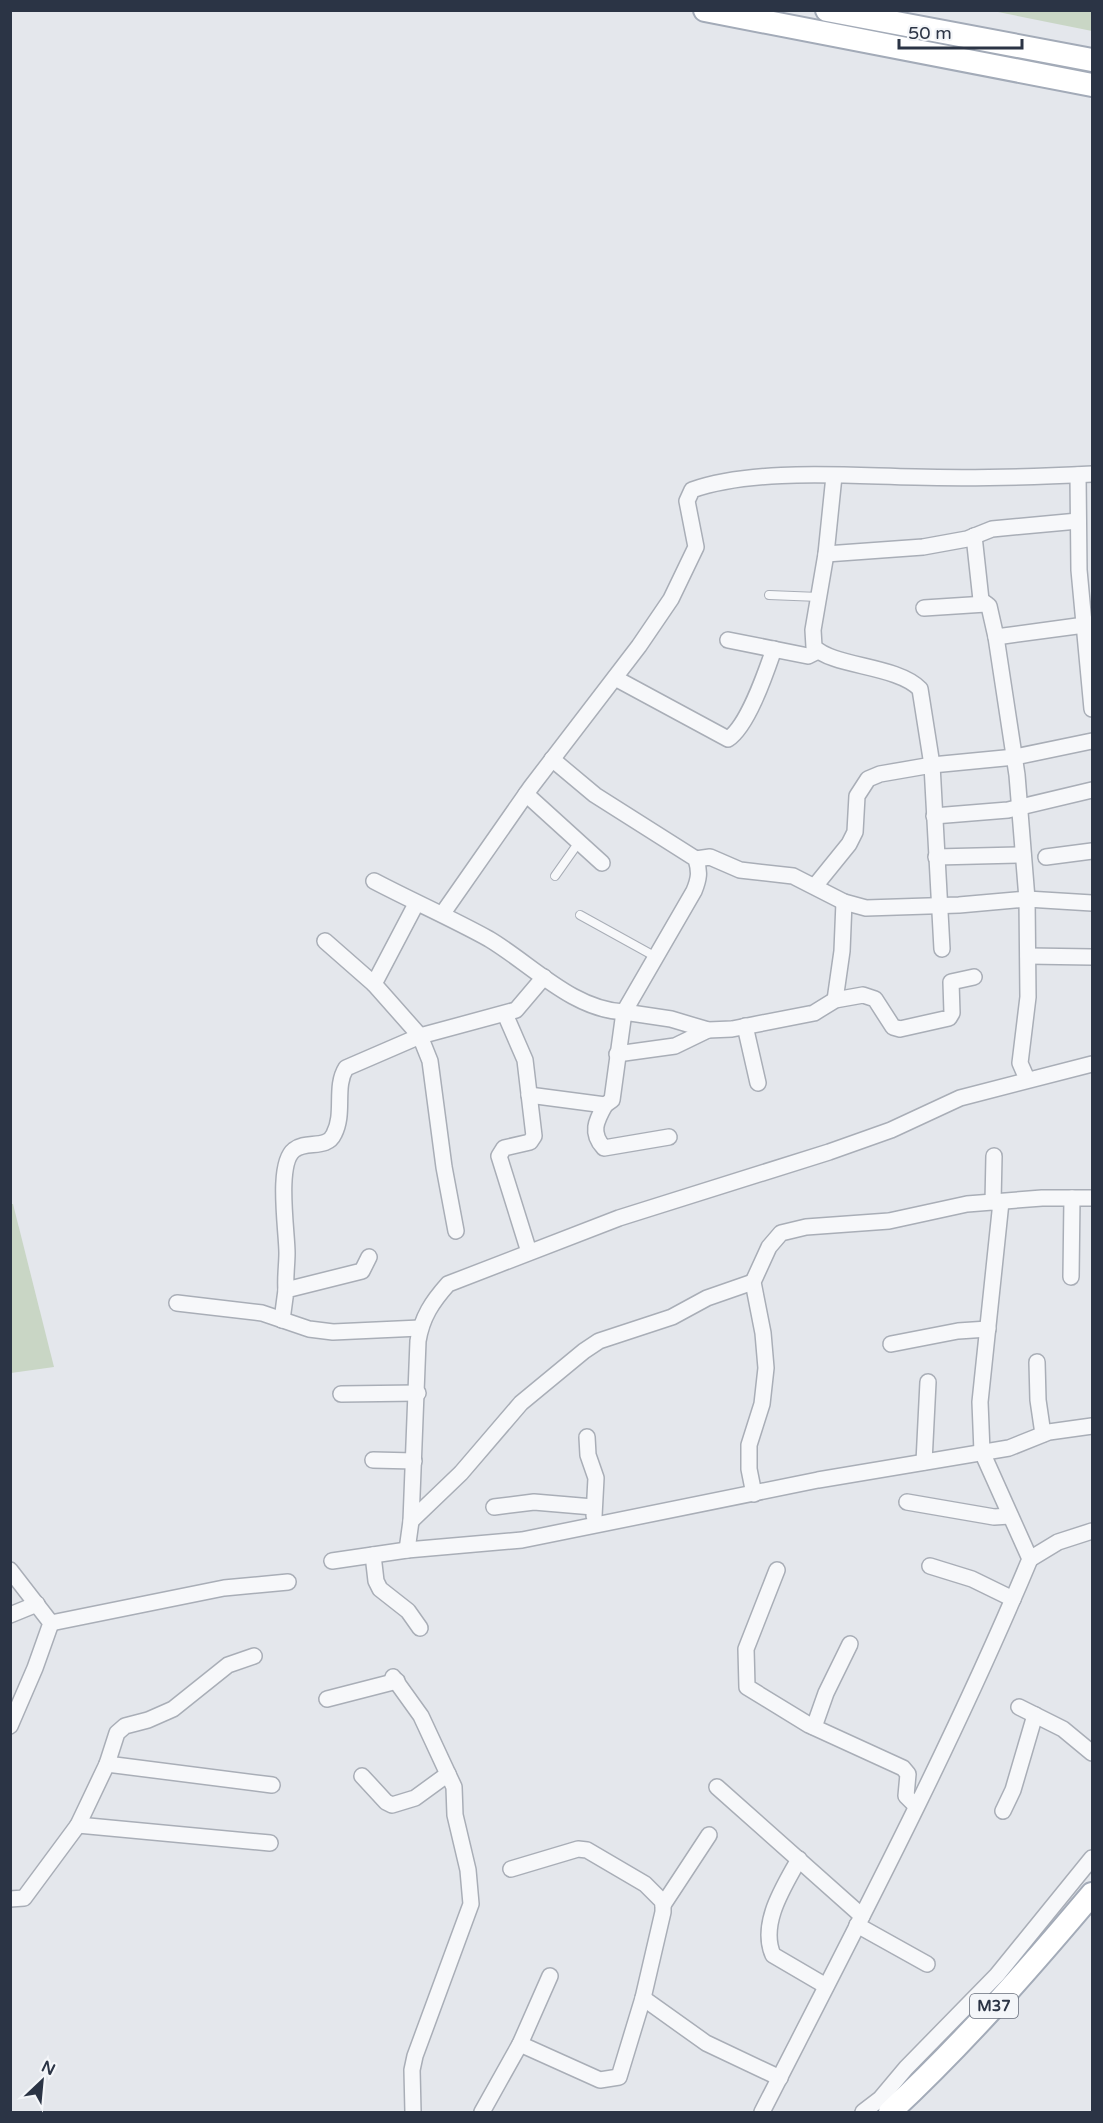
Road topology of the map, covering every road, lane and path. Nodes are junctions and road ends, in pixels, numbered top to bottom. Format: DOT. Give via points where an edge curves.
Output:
graph roads {
  1 [pos="705,10"];
  2 [pos="827,10"];
  3 [pos="1092,60"];
  4 [pos="1092,85"];
  5 [pos="1085,474"];
  6 [pos="834,476"];
  7 [pos="1078,521"];
  8 [pos="974,536"];
  9 [pos="826,554"];
  10 [pos="770,595"];
  11 [pos="819,597"];
  12 [pos="986,604"];
  13 [pos="924,608"];
  14 [pos="1088,625"];
  15 [pos="996,637"];
  16 [pos="728,640"];
  17 [pos="774,649"];
  18 [pos="818,651"];
  19 [pos="1090,657"];
  20 [pos="615,678"];
  21 [pos="1092,709"];
  22 [pos="1092,741"];
  23 [pos="1015,757"];
  24 [pos="552,759"];
  25 [pos="932,765"];
  26 [pos="1092,790"];
  27 [pos="526,794"];
  28 [pos="1019,807"];
  29 [pos="934,816"];
  30 [pos="579,843"];
  31 [pos="1092,851"];
  32 [pos="1023,855"];
  33 [pos="936,857"];
  34 [pos="1047,857"];
  35 [pos="696,859"];
  36 [pos="602,863"];
  37 [pos="555,876"];
  38 [pos="374,881"];
  39 [pos="814,886"];
  40 [pos="1027,899"];
  41 [pos="844,902"];
  42 [pos="1092,903"];
  43 [pos="416,904"];
  44 [pos="938,905"];
  45 [pos="442,913"];
  46 [pos="580,915"];
  47 [pos="325,941"];
  48 [pos="942,949"];
  49 [pos="1028,956"];
  50 [pos="656,957"];
  51 [pos="1092,957"];
  52 [pos="544,977"];
  53 [pos="974,977"];
  54 [pos="374,984"];
  55 [pos="835,1000"];
  56 [pos="624,1012"];
  57 [pos="505,1014"];
  58 [pos="745,1026"];
  59 [pos="708,1030"];
  60 [pos="420,1036"];
  61 [pos="617,1054"];
  62 [pos="1092,1064"];
  63 [pos="1027,1079"];
  64 [pos="758,1083"];
  65 [pos="529,1095"];
  66 [pos="605,1105"];
  67 [pos="669,1137"];
  68 [pos="994,1156"];
  69 [pos="1072,1198"];
  70 [pos="1092,1198"];
  71 [pos="997,1202"];
  72 [pos="456,1231"];
  73 [pos="529,1252"];
  74 [pos="369,1257"];
  75 [pos="1071,1278"];
  76 [pos="753,1282"];
  77 [pos="286,1290"];
  78 [pos="177,1303"];
  79 [pos="282,1320"];
  80 [pos="420,1328"];
  81 [pos="988,1329"];
  82 [pos="891,1344"];
  83 [pos="1037,1362"];
  84 [pos="928,1382"];
  85 [pos="418,1393"];
  86 [pos="341,1394"];
  87 [pos="1092,1426"];
  88 [pos="1043,1434"];
  89 [pos="586,1437"];
  90 [pos="982,1452"];
  91 [pos="373,1460"];
  92 [pos="414,1461"];
  93 [pos="924,1461"];
  94 [pos="754,1494"];
  95 [pos="907,1502"];
  96 [pos="494,1506"];
  97 [pos="593,1507"];
  98 [pos="1010,1515"];
  99 [pos="411,1521"];
  100 [pos="595,1525"];
  101 [pos="1092,1531"];
  102 [pos="408,1550"];
  103 [pos="373,1555"];
  104 [pos="1030,1559"];
  105 [pos="332,1561"];
  106 [pos="930,1566"];
  107 [pos="10,1570"];
  108 [pos="777,1570"];
  109 [pos="288,1582"];
  110 [pos="1013,1599"];
  111 [pos="37,1604"];
  112 [pos="10,1615"];
  113 [pos="51,1623"];
  114 [pos="420,1628"];
  115 [pos="850,1644"];
  116 [pos="254,1656"];
  117 [pos="327,1699"];
  118 [pos="1019,1707"];
  119 [pos="1035,1715"];
  120 [pos="10,1726"];
  121 [pos="814,1727"];
  122 [pos="1092,1753"];
  123 [pos="107,1764"];
  124 [pos="448,1774"];
  125 [pos="362,1776"];
  126 [pos="272,1785"];
  127 [pos="717,1787"];
  128 [pos="915,1805"];
  129 [pos="1003,1811"];
  130 [pos="78,1825"];
  131 [pos="709,1835"];
  132 [pos="270,1842"];
  133 [pos="1092,1858"];
  134 [pos="799,1859"];
  135 [pos="511,1869"];
  136 [pos="1092,1894"];
  137 [pos="10,1899"];
  138 [pos="663,1905"];
  139 [pos="860,1920"];
  140 [pos="927,1964"];
  141 [pos="550,1977"];
  142 [pos="826,1986"];
  143 [pos="643,1998"];
  144 [pos="520,2044"];
  145 [pos="780,2079"];
  146 [pos="413,2112"];
  147 [pos="482,2112"];
  148 [pos="762,2112"];
  149 [pos="863,2112"];
  150 [pos="890,2112"];
  1 -- 4 [label="main road"];
  2 -- 3 [label="main road"];
  5 -- 6 [label="street" via="993,479"];
  5 -- 7 [label="street"];
  6 -- 9 [label="street"];
  6 -- 20 [label="street" via="733,479 692,490 687,501 696,547 693,556 671,599"];
  7 -- 8 [label="street" via="992,529"];
  7 -- 14 [label="street"];
  8 -- 9 [label="street" via="923,548"];
  8 -- 12 [label="street" via="981,600"];
  9 -- 11 [label="street"];
  10 -- 11 [label="lane"];
  11 -- 18 [label="street" via="812,637"];
  12 -- 13 [label="street"];
  12 -- 15 [label="street"];
  14 -- 15 [label="street"];
  14 -- 19 [label="street"];
  15 -- 23 [label="street"];
  16 -- 17 [label="street"];
  17 -- 18 [label="street" via="808,656"];
  17 -- 20 [label="street" via="741,724 728,739"];
  18 -- 25 [label="street" via="914,683 925,705"];
  19 -- 21 [label="street"];
  20 -- 24 [label="street"];
  22 -- 23 [label="street"];
  23 -- 25 [label="street"];
  23 -- 28 [label="street"];
  24 -- 27 [label="street"];
  24 -- 35 [label="street" via="595,795"];
  25 -- 29 [label="street"];
  25 -- 39 [label="street" via="868,779 856,796 855,832 849,844"];
  26 -- 28 [label="street"];
  27 -- 30 [label="street"];
  27 -- 45 [label="street"];
  28 -- 29 [label="street"];
  28 -- 32 [label="street"];
  29 -- 33 [label="street"];
  30 -- 36 [label="street"];
  30 -- 37 [label="lane"];
  31 -- 34 [label="street"];
  32 -- 33 [label="street"];
  32 -- 40 [label="street"];
  33 -- 44 [label="street"];
  35 -- 39 [label="street" via="710,857 740,870 793,876"];
  35 -- 50 [label="street" via="699,877"];
  38 -- 43 [label="street"];
  39 -- 41 [label="street"];
  40 -- 42 [label="street"];
  40 -- 44 [label="street"];
  40 -- 49 [label="street"];
  41 -- 44 [label="street" via="866,908"];
  41 -- 55 [label="street"];
  43 -- 45 [label="street"];
  43 -- 54 [label="street"];
  44 -- 48 [label="street"];
  45 -- 52 [label="street"];
  46 -- 50 [label="lane"];
  47 -- 54 [label="street"];
  49 -- 51 [label="street"];
  49 -- 63 [label="street" via="1026,1034 1020,1063"];
  50 -- 56 [label="street"];
  52 -- 56 [label="street" via="596,1008"];
  52 -- 57 [label="street" via="516,1010"];
  53 -- 55 [label="street" via="951,982 951,1017 900,1029 893,1027 872,997"];
  54 -- 60 [label="street"];
  55 -- 58 [label="street" via="814,1013"];
  56 -- 59 [label="street" via="671,1019"];
  56 -- 61 [label="street"];
  57 -- 60 [label="street"];
  57 -- 65 [label="street" via="525,1060"];
  58 -- 59 [label="street"];
  58 -- 64 [label="street"];
  59 -- 61 [label="street" via="675,1046"];
  60 -- 72 [label="street" via="430,1061"];
  60 -- 77 [label="street" via="346,1068 341,1075 341,1113 334,1136 328,1142 297,1148 288,1158 284,1202"];
  61 -- 66 [label="street" via="612,1100"];
  62 -- 63 [label="street"];
  63 -- 73 [label="street" via="960,1098 891,1130 619,1218"];
  65 -- 66 [label="street"];
  65 -- 73 [label="street" via="534,1136 530,1142 504,1148 499,1156"];
  66 -- 67 [label="street" via="595,1123 604,1148"];
  68 -- 71 [label="street"];
  69 -- 70 [label="street"];
  69 -- 71 [label="street"];
  69 -- 75 [label="street"];
  71 -- 76 [label="street" via="967,1204 889,1221 791,1229 774,1239"];
  71 -- 81 [label="street"];
  73 -- 80 [label="street" via="448,1284 432,1302"];
  74 -- 77 [label="street" via="362,1271"];
  76 -- 94 [label="street" via="766,1368 762,1404 749,1445"];
  76 -- 99 [label="street" via="707,1298 672,1317 599,1341 584,1351 521,1402 461,1473"];
  77 -- 79 [label="street"];
  78 -- 79 [label="street" via="262,1313"];
  79 -- 80 [label="street" via="333,1332"];
  80 -- 85 [label="street"];
  81 -- 82 [label="street"];
  81 -- 90 [label="street" via="980,1402"];
  83 -- 88 [label="street"];
  84 -- 93 [label="street"];
  85 -- 86 [label="street"];
  85 -- 92 [label="street"];
  87 -- 88 [label="street"];
  88 -- 90 [label="street" via="1009,1448"];
  89 -- 97 [label="street" via="597,1478"];
  90 -- 93 [label="street"];
  90 -- 98 [label="street"];
  91 -- 92 [label="street"];
  92 -- 99 [label="street"];
  93 -- 94 [label="street"];
  94 -- 100 [label="street"];
  95 -- 98 [label="street" via="994,1517"];
  96 -- 97 [label="street" via="534,1502"];
  97 -- 100 [label="street"];
  98 -- 104 [label="street"];
  99 -- 102 [label="street"];
  100 -- 102 [label="street" via="522,1540"];
  101 -- 104 [label="street" via="1058,1542"];
  102 -- 103 [label="street"];
  103 -- 105 [label="street"];
  103 -- 114 [label="street" via="380,1589 408,1611"];
  104 -- 110 [label="street"];
  106 -- 110 [label="street" via="972,1579"];
  107 -- 111 [label="street"];
  108 -- 121 [label="street" via="746,1649 747,1687"];
  109 -- 113 [label="street" via="224,1588"];
  110 -- 128 [label="street"];
  111 -- 112 [label="street"];
  111 -- 113 [label="street"];
  113 -- 120 [label="street"];
  115 -- 121 [label="street"];
  116 -- 123 [label="street" via="228,1665 173,1709 125,1726 117,1733"];
  117 -- 124 [label="street" via="395,1679 421,1716"];
  118 -- 119 [label="street"];
  119 -- 122 [label="street" via="1078,1738"];
  119 -- 129 [label="street"];
  121 -- 128 [label="street" via="903,1768 908,1774 906,1796"];
  123 -- 126 [label="street"];
  123 -- 130 [label="street"];
  124 -- 125 [label="street" via="415,1798 392,1805"];
  124 -- 146 [label="street" via="454,1787 455,1815 468,1870 471,1904 412,2070"];
  127 -- 134 [label="street"];
  128 -- 139 [label="street"];
  130 -- 132 [label="street"];
  130 -- 137 [label="street" via="24,1898"];
  131 -- 138 [label="street"];
  133 -- 149 [label="street" via="997,1975 880,2099"];
  134 -- 139 [label="street"];
  134 -- 142 [label="street" via="779,1896 770,1926 770,1947 774,1954"];
  135 -- 138 [label="street" via="587,1850 645,1884"];
  136 -- 150 [label="main road, M37" via="934,2071"];
  138 -- 143 [label="street"];
  139 -- 140 [label="street"];
  139 -- 142 [label="street"];
  141 -- 144 [label="street"];
  142 -- 145 [label="street"];
  143 -- 144 [label="street" via="619,2078 600,2080"];
  143 -- 145 [label="street" via="706,2043"];
  144 -- 147 [label="street"];
  145 -- 148 [label="street"];
}
